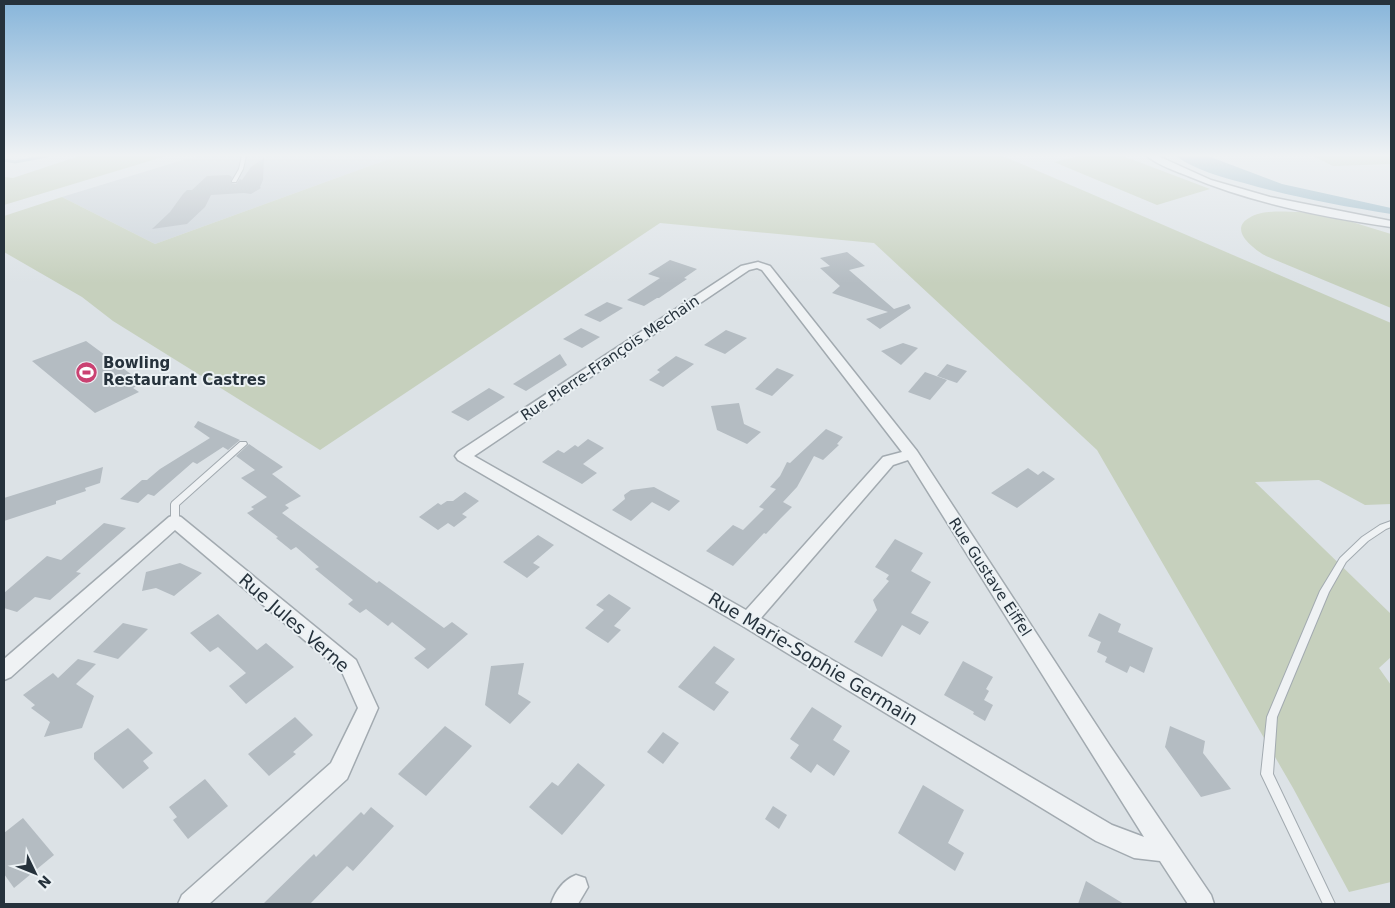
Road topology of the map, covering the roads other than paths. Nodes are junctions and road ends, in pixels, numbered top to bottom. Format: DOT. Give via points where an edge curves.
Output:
graph roads {
  1 [pos="1267,198"];
  2 [pos="1391,224"];
  3 [pos="758,265"];
  4 [pos="243,444"];
  5 [pos="912,454"];
  6 [pos="464,456"];
  7 [pos="175,521"];
  8 [pos="1388,528"];
  9 [pos="748,620"];
  10 [pos="4,671"];
  11 [pos="1166,849"];
  12 [pos="191,904"];
  13 [pos="1202,904"];
  14 [pos="1329,904"];
  1 -- 2 [label="street"];
  3 -- 5 [label="street, Rue Gustave Eiffel" via="773,274"];
  3 -- 6 [label="street, Rue Pierre-François Mechain" via="745,268"];
  4 -- 7 [label="lane" via="175,504"];
  5 -- 9 [label="street" via="888,461"];
  5 -- 11 [label="street, Rue Gustave Eiffel"];
  6 -- 9 [label="street, Rue Marie-Sophie Germain"];
  7 -- 10 [label="street"];
  7 -- 12 [label="street, Rue Jules Verne" via="349,666 368,708 339,771"];
  8 -- 14 [label="lane" via="1365,539 1343,560 1325,591 1272,717 1267,774"];
  9 -- 11 [label="street, Rue Marie-Sophie Germain" via="1104,834 1139,847 1156,851"];
  11 -- 13 [label="street, Rue Gustave Eiffel"];
}
